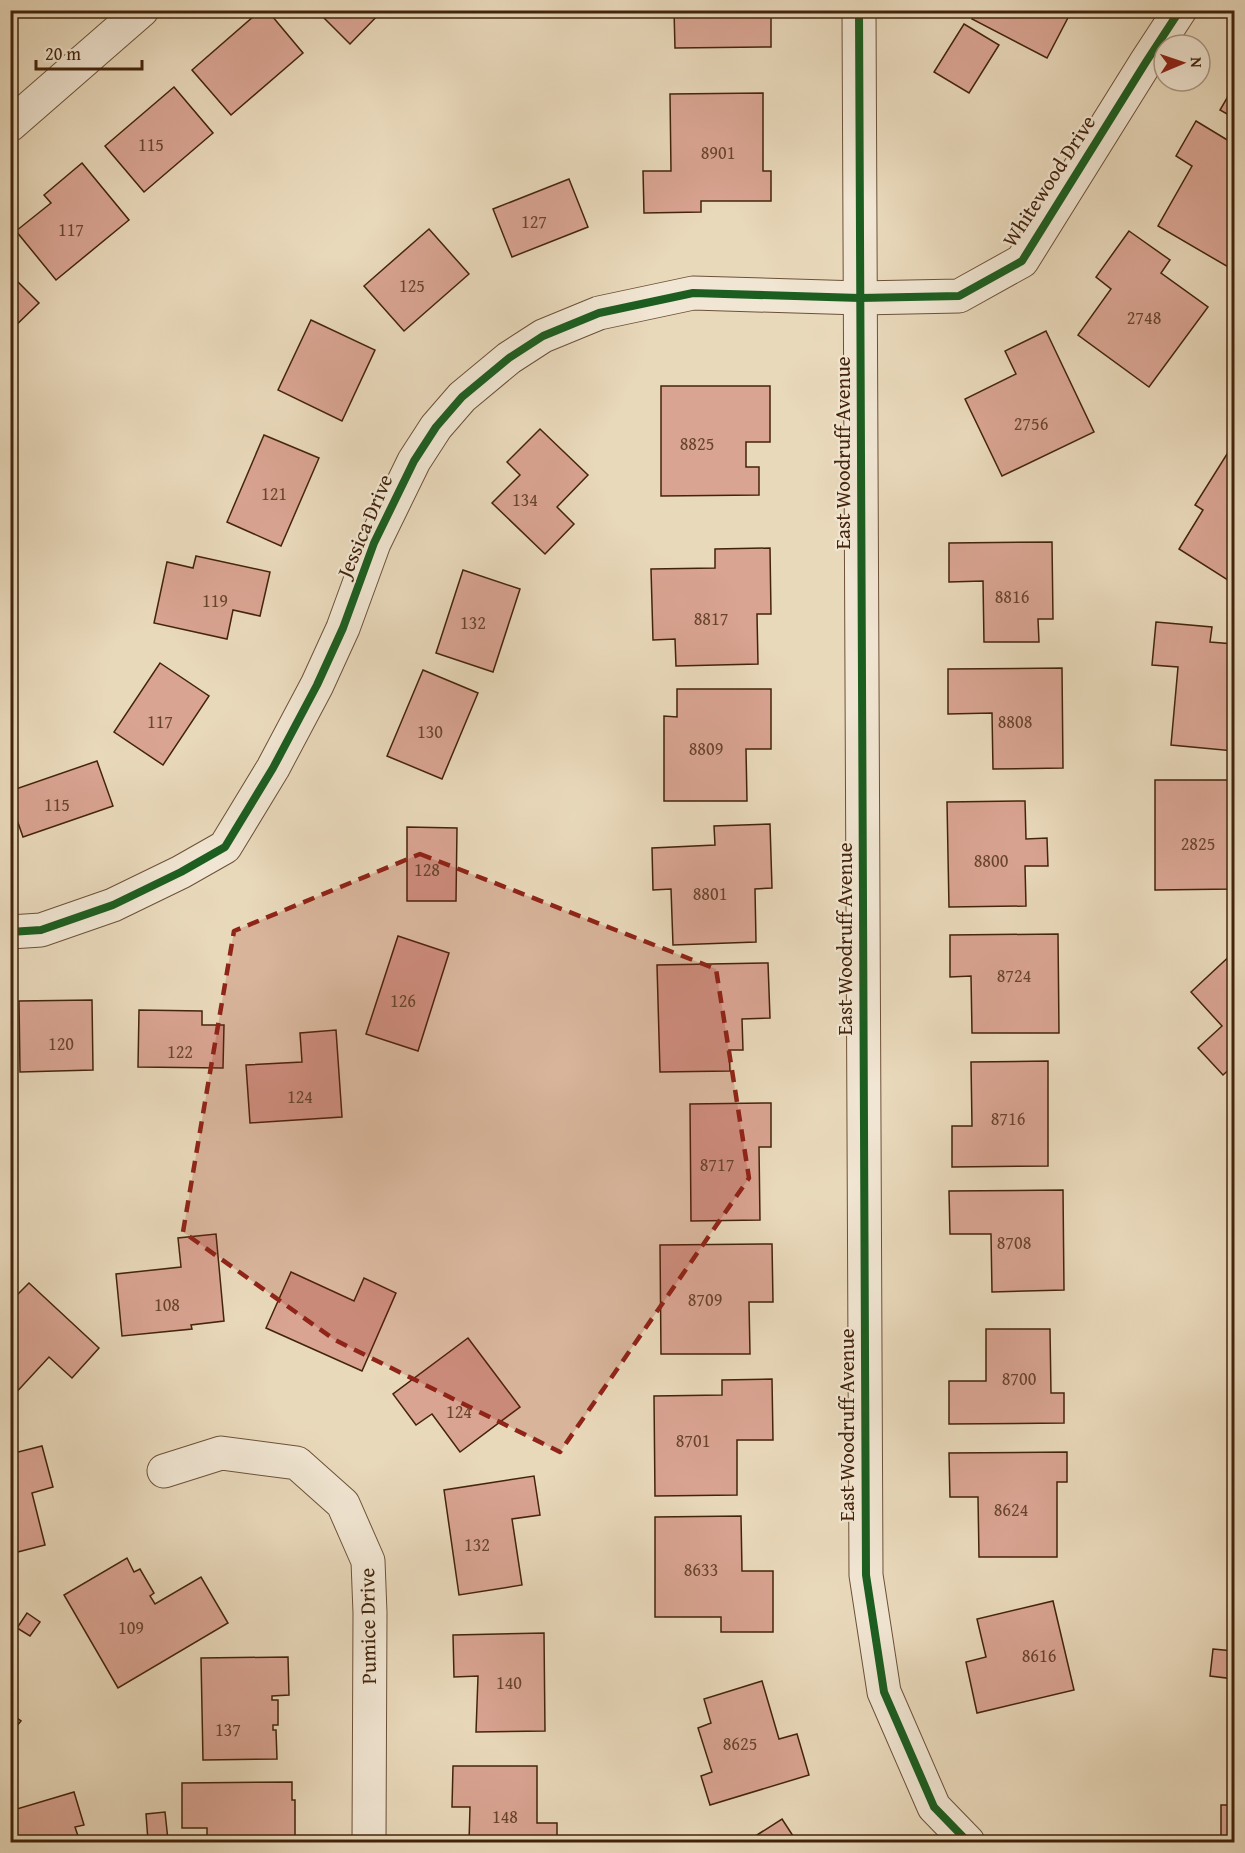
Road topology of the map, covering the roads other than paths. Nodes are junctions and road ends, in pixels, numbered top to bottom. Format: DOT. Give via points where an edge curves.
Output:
graph roads {
  1 [pos="142,10"];
  2 [pos="859,10"];
  3 [pos="1180,10"];
  4 [pos="10,126"];
  5 [pos="860,298"];
  6 [pos="10,932"];
  7 [pos="164,1471"];
  8 [pos="369,1842"];
  9 [pos="968,1842"];
  1 -- 4 [label="street"];
  2 -- 5 [label="street, East Woodruff Avenue"];
  3 -- 5 [label="street, Whitewood Drive" via="1022,261 959,296"];
  5 -- 6 [label="street, Jessica Drive" via="693,293 599,313 543,336 509,358 462,397 414,461 374,543 317,685 225,847 113,905 41,930"];
  5 -- 9 [label="street, East Woodruff Avenue" via="866,1575 884,1692 934,1807"];
  7 -- 8 [label="street, Pumice Drive" via="221,1453 297,1463 343,1504 368,1560"];
}
